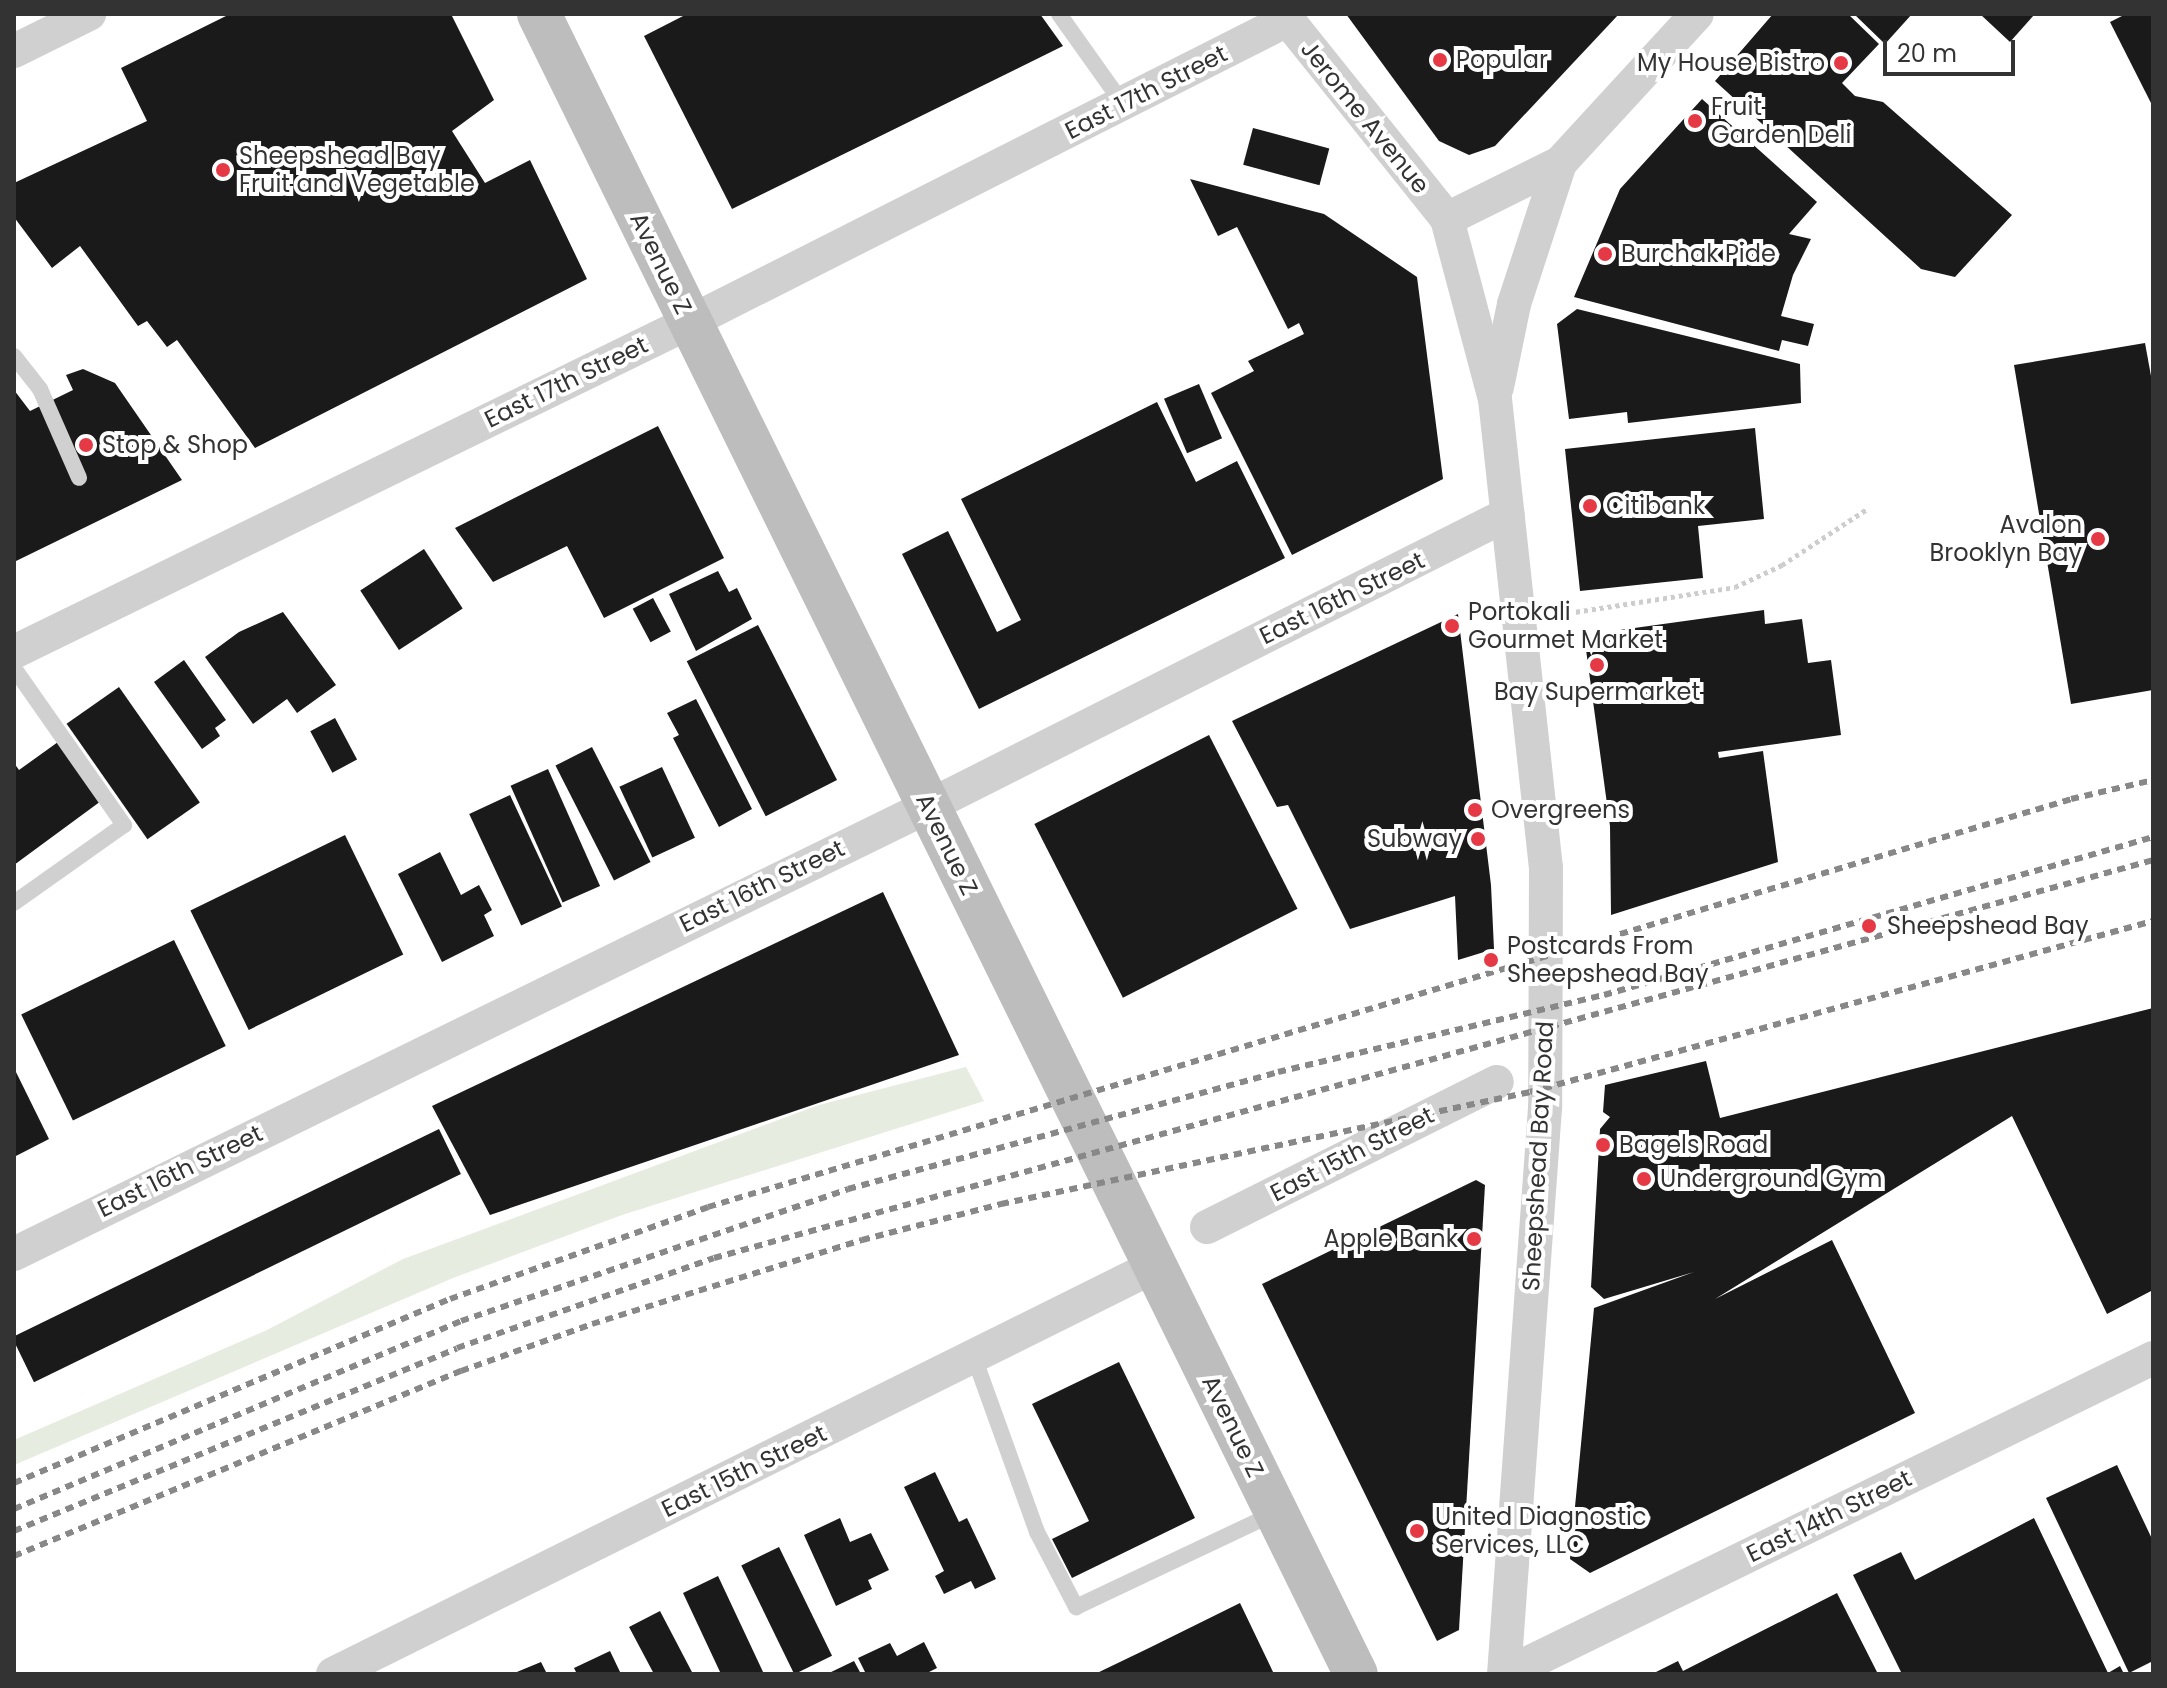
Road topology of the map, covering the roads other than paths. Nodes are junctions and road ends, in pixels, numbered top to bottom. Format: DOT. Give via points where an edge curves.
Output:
graph roads {
  1 [pos="89,14"];
  2 [pos="539,14"];
  3 [pos="1059,14"];
  4 [pos="1697,14"];
  5 [pos="1285,17"];
  6 [pos="14,51"];
  7 [pos="1123,104"];
  8 [pos="1560,163"];
  9 [pos="1447,219"];
  10 [pos="690,322"];
  11 [pos="14,356"];
  12 [pos="1495,399"];
  13 [pos="79,478"];
  14 [pos="1508,514"];
  15 [pos="14,652"];
  16 [pos="14,668"];
  17 [pos="929,806"];
  18 [pos="14,903"];
  19 [pos="1497,1082"];
  20 [pos="1207,1227"];
  21 [pos="14,1254"];
  22 [pos="1155,1266"];
  23 [pos="974,1357"];
  24 [pos="2153,1358"];
  25 [pos="1276,1513"];
  26 [pos="333,1674"];
  27 [pos="1356,1674"];
  28 [pos="1505,1674"];
  1 -- 6 [label="street"];
  2 -- 10 [label="street, Avenue Z"];
  3 -- 7 [label="lane"];
  4 -- 8 [label="street, Sheepshead Bay Road"];
  5 -- 7 [label="street, East 17th Street"];
  5 -- 9 [label="street, Jerome Avenue"];
  7 -- 10 [label="street, East 17th Street"];
  8 -- 9 [label="street, Sheepshead Bay Road"];
  8 -- 12 [label="street, Sheepshead Bay Road" via="1514,304"];
  9 -- 12 [label="street, Sheepshead Bay Road"];
  10 -- 15 [label="street, East 17th Street"];
  10 -- 17 [label="street, Avenue Z"];
  11 -- 13 [label="lane" via="40,389"];
  12 -- 14 [label="street, Sheepshead Bay Road"];
  14 -- 17 [label="street, East 16th Street"];
  14 -- 28 [label="street, Sheepshead Bay Road" via="1546,868 1545,1108"];
  16 -- 18 [label="lane" via="124,825"];
  17 -- 21 [label="street, East 16th Street"];
  17 -- 22 [label="street, Avenue Z"];
  19 -- 20 [label="street, East 15th Street"];
  22 -- 23 [label="street, East 15th Street"];
  22 -- 25 [label="street, Avenue Z"];
  23 -- 25 [label="lane" via="1037,1532 1076,1607"];
  23 -- 26 [label="street, East 15th Street"];
  24 -- 28 [label="street, East 14th Street"];
  25 -- 27 [label="street, Avenue Z"];
}
